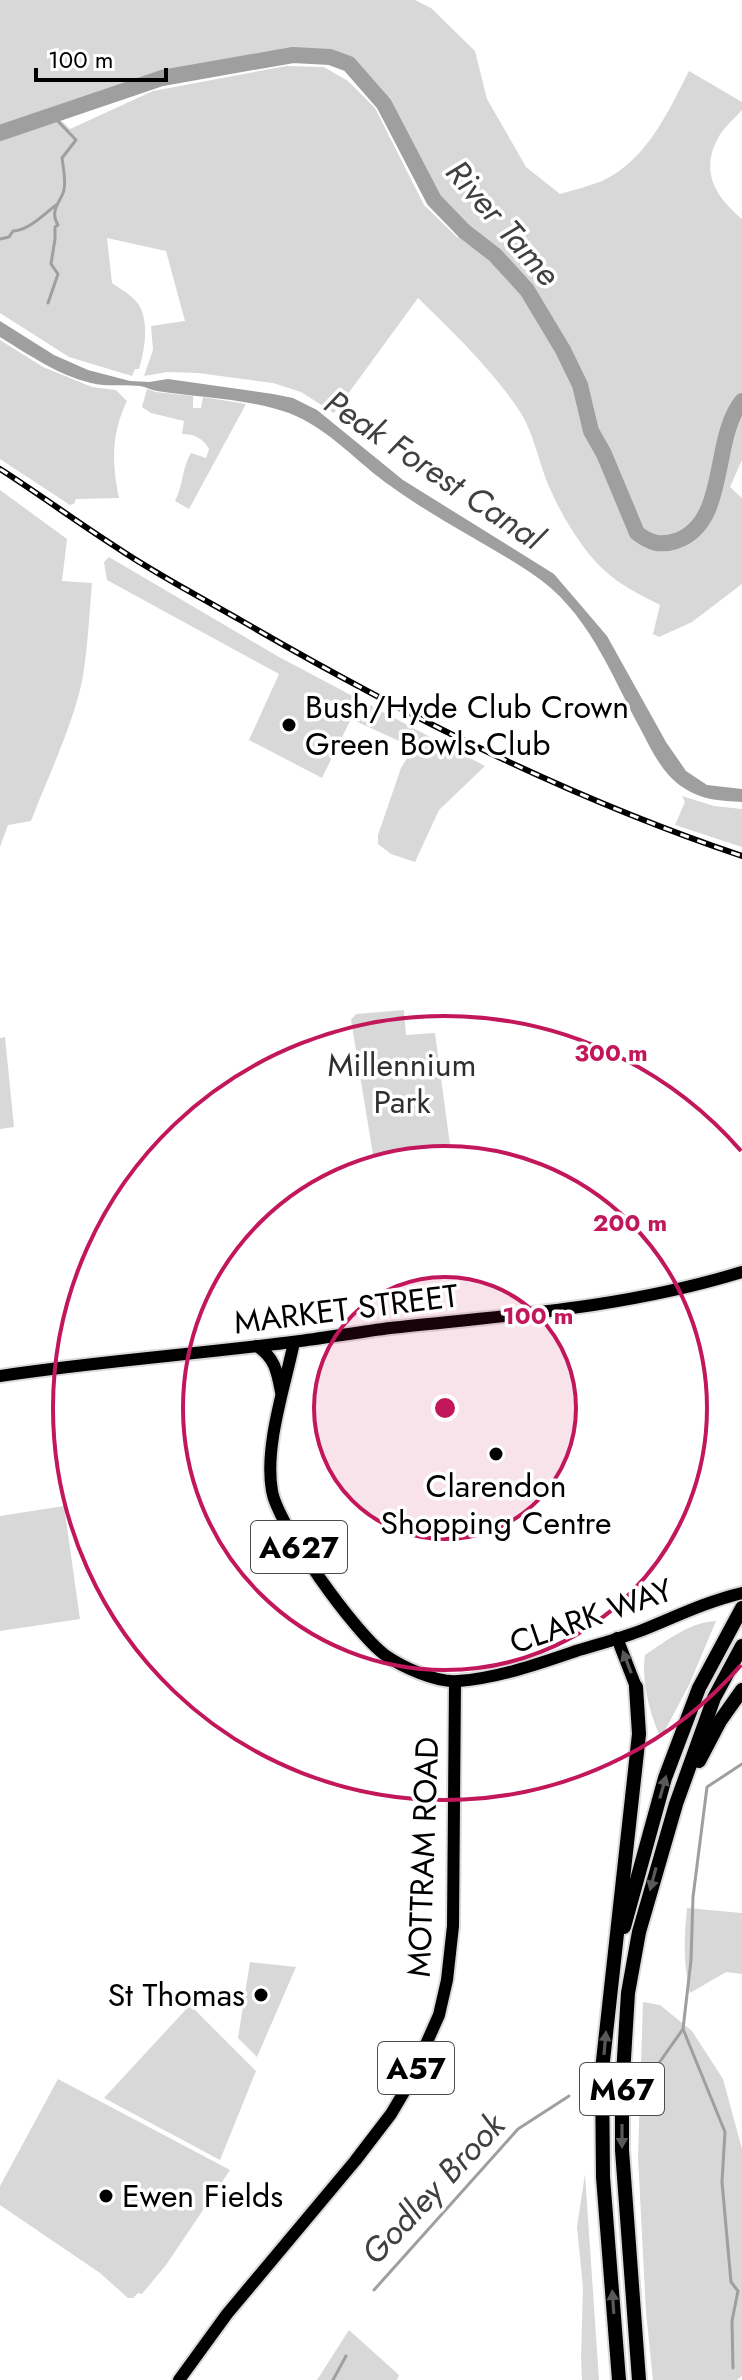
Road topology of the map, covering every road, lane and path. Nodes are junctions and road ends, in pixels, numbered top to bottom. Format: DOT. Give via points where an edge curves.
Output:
graph roads {
  1 [pos="742,1272"];
  2 [pos="294,1342"];
  3 [pos="257,1346"];
  4 [pos="0,1376"];
  5 [pos="282,1399"];
  6 [pos="742,1593"];
  7 [pos="742,1608"];
  8 [pos="617,1638"];
  9 [pos="742,1646"];
  10 [pos="455,1682"];
  11 [pos="636,1687"];
  12 [pos="742,1690"];
  13 [pos="676,1804"];
  14 [pos="612,1970"];
  15 [pos="179,2380"];
  16 [pos="619,2380"];
  17 [pos="639,2380"];
  1 -- 2 [label="main road, MARKET STREET" via="634,1300"];
  2 -- 3 [label="main road, MARKET STREET"];
  2 -- 5 [label="main road, A627"];
  3 -- 4 [label="main road, MARKET STREET"];
  3 -- 5 [label="main road, A627" via="276,1364"];
  5 -- 10 [label="main road, A627" via="274,1429 272,1494 295,1541 383,1653 412,1669"];
  6 -- 8 [label="main road, CLARK WAY / A627"];
  14 -- 7 [label="highway, M67, one-way" via="665,1778 699,1688"];
  8 -- 10 [label="main road, CLARK WAY / A627" via="493,1676"];
  11 -- 8 [label="main road, one-way"];
  9 -- 13 [label="highway, M67" via="714,1698"];
  10 -- 15 [label="main road, MOTTRAM ROAD / A57" via="453,1926 439,2015 391,2114"];
  11 -- 14 [label="highway, M67" via="639,1734"];
  12 -- 13 [label="highway, M67"];
  13 -- 17 [label="highway, M67, one-way" via="639,1932 628,1993 622,2150"];
  16 -- 14 [label="highway, M67, one-way" via="603,2177 602,2070"];
}
